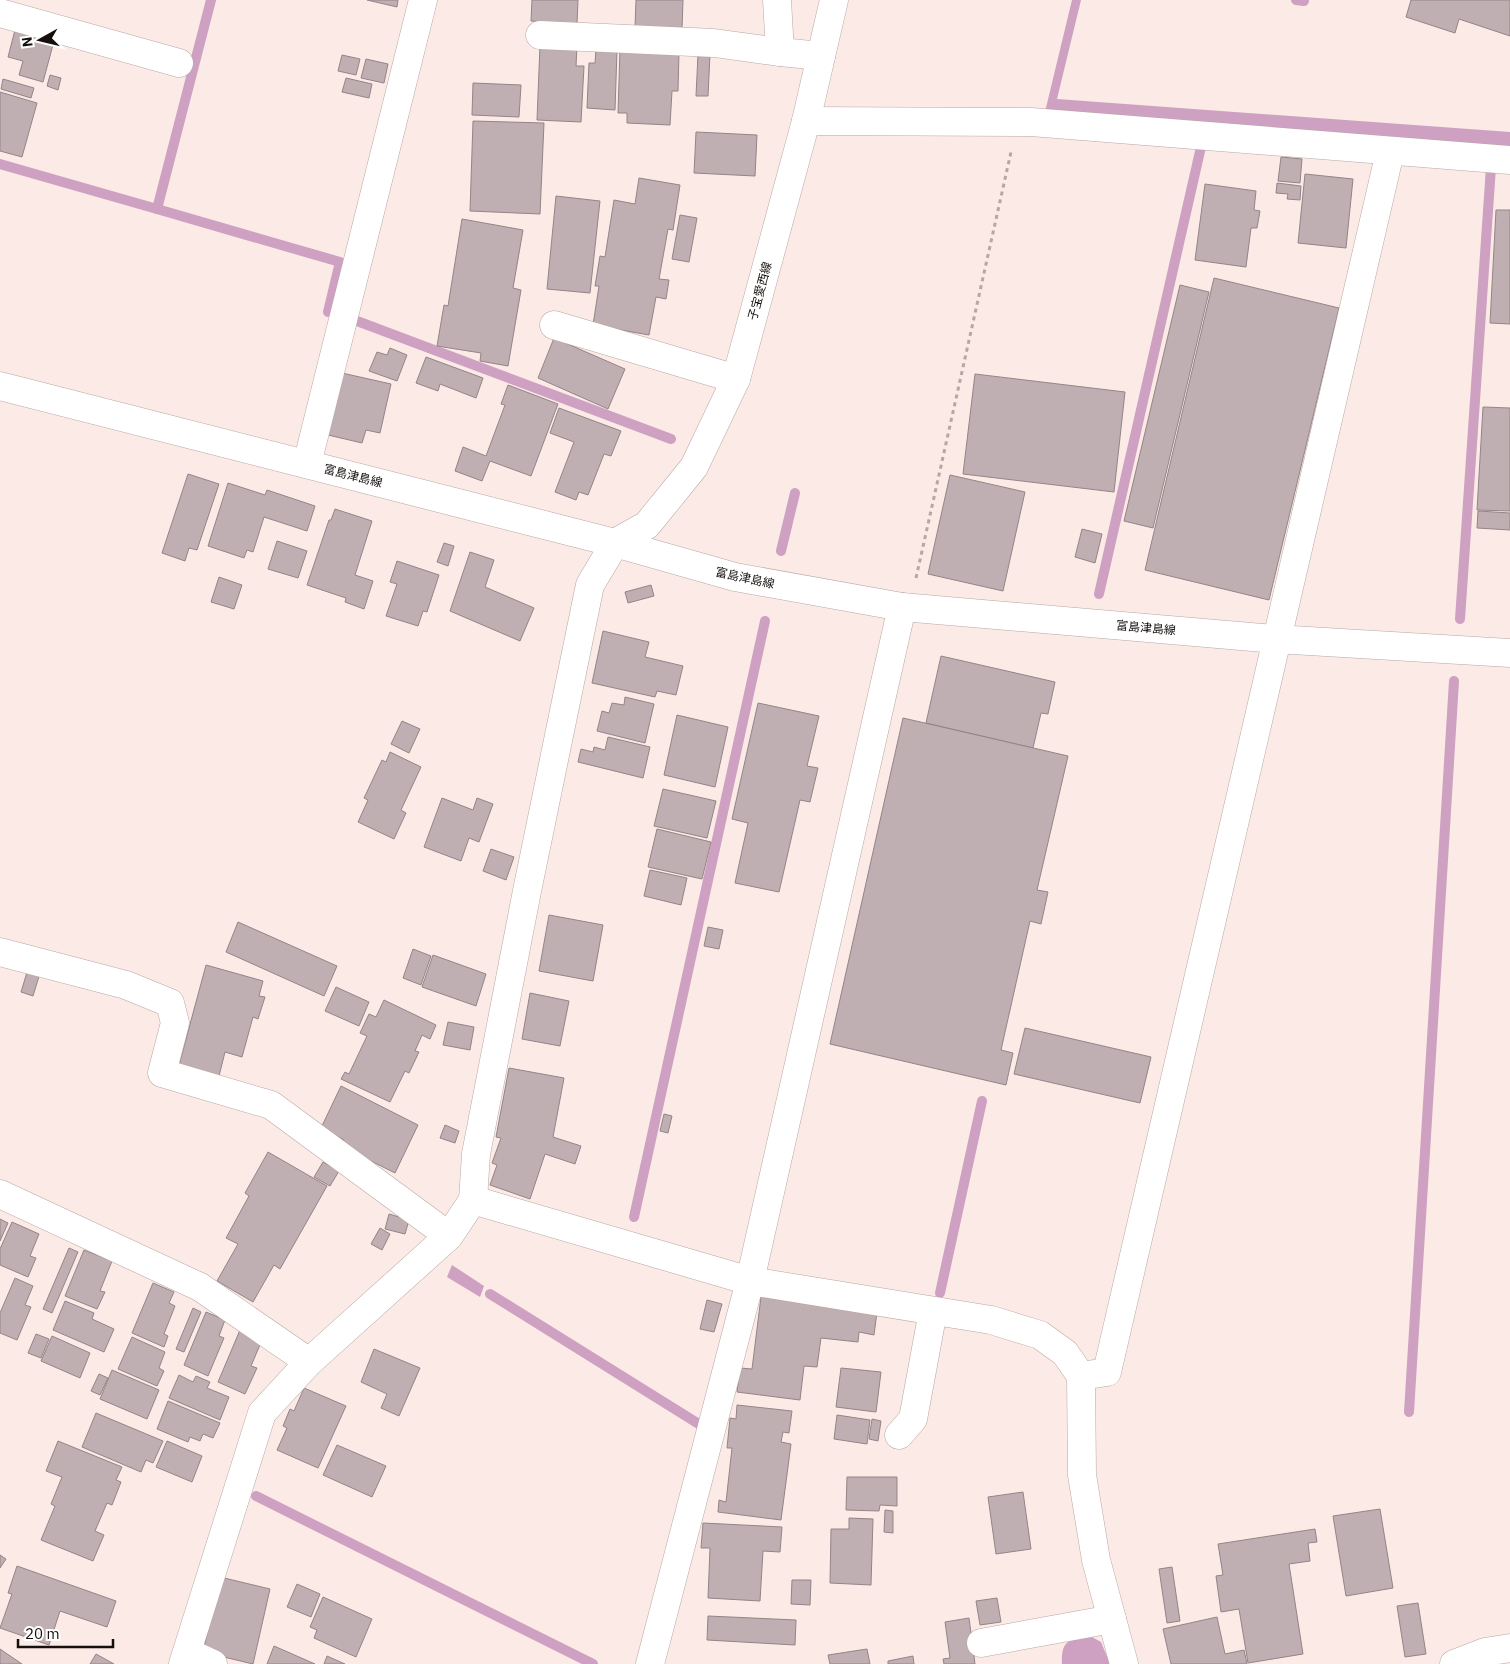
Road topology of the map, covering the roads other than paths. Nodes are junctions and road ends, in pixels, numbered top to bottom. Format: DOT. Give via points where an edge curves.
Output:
graph roads {
  1 [pos="423,0"];
  2 [pos="777,0"];
  3 [pos="834,0"];
  4 [pos="0,13"];
  5 [pos="540,35"];
  6 [pos="780,52"];
  7 [pos="821,56"];
  8 [pos="179,63"];
  9 [pos="806,121"];
  10 [pos="1390,152"];
  11 [pos="1510,160"];
  12 [pos="554,325"];
  13 [pos="736,379"];
  14 [pos="0,386"];
  15 [pos="307,464"];
  16 [pos="615,543"];
  17 [pos="906,608"];
  18 [pos="1275,639"];
  19 [pos="1510,653"];
  20 [pos="0,952"];
  21 [pos="0,1194"];
  22 [pos="473,1200"];
  23 [pos="449,1236"];
  24 [pos="750,1281"];
  25 [pos="933,1311"];
  26 [pos="308,1362"];
  27 [pos="1081,1376"];
  28 [pos="899,1435"];
  29 [pos="1112,1619"];
  30 [pos="981,1644"];
  31 [pos="1510,1648"];
  32 [pos="185,1658"];
  33 [pos="213,1664"];
  34 [pos="650,1664"];
  35 [pos="1124,1664"];
  36 [pos="1454,1664"];
  1 -- 15 [label="street"];
  2 -- 6 [label="street"];
  3 -- 7 [label="street, 子宝愛西線"];
  4 -- 8 [label="street"];
  5 -- 6 [label="street" via="714,44"];
  6 -- 7 [label="street"];
  7 -- 9 [label="street, 子宝愛西線"];
  9 -- 10 [label="street" via="1018,122"];
  9 -- 13 [label="street, 子宝愛西線"];
  10 -- 11 [label="street"];
  10 -- 18 [label="street"];
  12 -- 13 [label="street"];
  13 -- 16 [label="street, 子宝愛西線" via="694,467 647,526"];
  14 -- 15 [label="street, 富島津島線"];
  15 -- 16 [label="street, 富島津島線"];
  16 -- 17 [label="street, 富島津島線" via="735,577"];
  16 -- 22 [label="street" via="590,585 528,881 476,1154"];
  17 -- 18 [label="street, 富島津島線"];
  17 -- 24 [label="street"];
  18 -- 19 [label="street, 富島津島線"];
  18 -- 27 [label="street" via="1107,1372"];
  20 -- 23 [label="street" via="126,985 170,1003 175,1022 162,1073 272,1106"];
  21 -- 26 [label="street" via="200,1287"];
  22 -- 23 [label="street"];
  22 -- 24 [label="street"];
  23 -- 26 [label="street"];
  24 -- 25 [label="street"];
  24 -- 34 [label="street"];
  25 -- 27 [label="street" via="991,1320 1040,1335 1065,1353"];
  25 -- 28 [label="street" via="914,1419"];
  26 -- 32 [label="street" via="262,1413"];
  27 -- 29 [label="street" via="1082,1475 1096,1560"];
  29 -- 30 [label="street"];
  29 -- 35 [label="street"];
  31 -- 36 [label="street" via="1485,1652"];
  32 -- 33 [label="street"];
}
